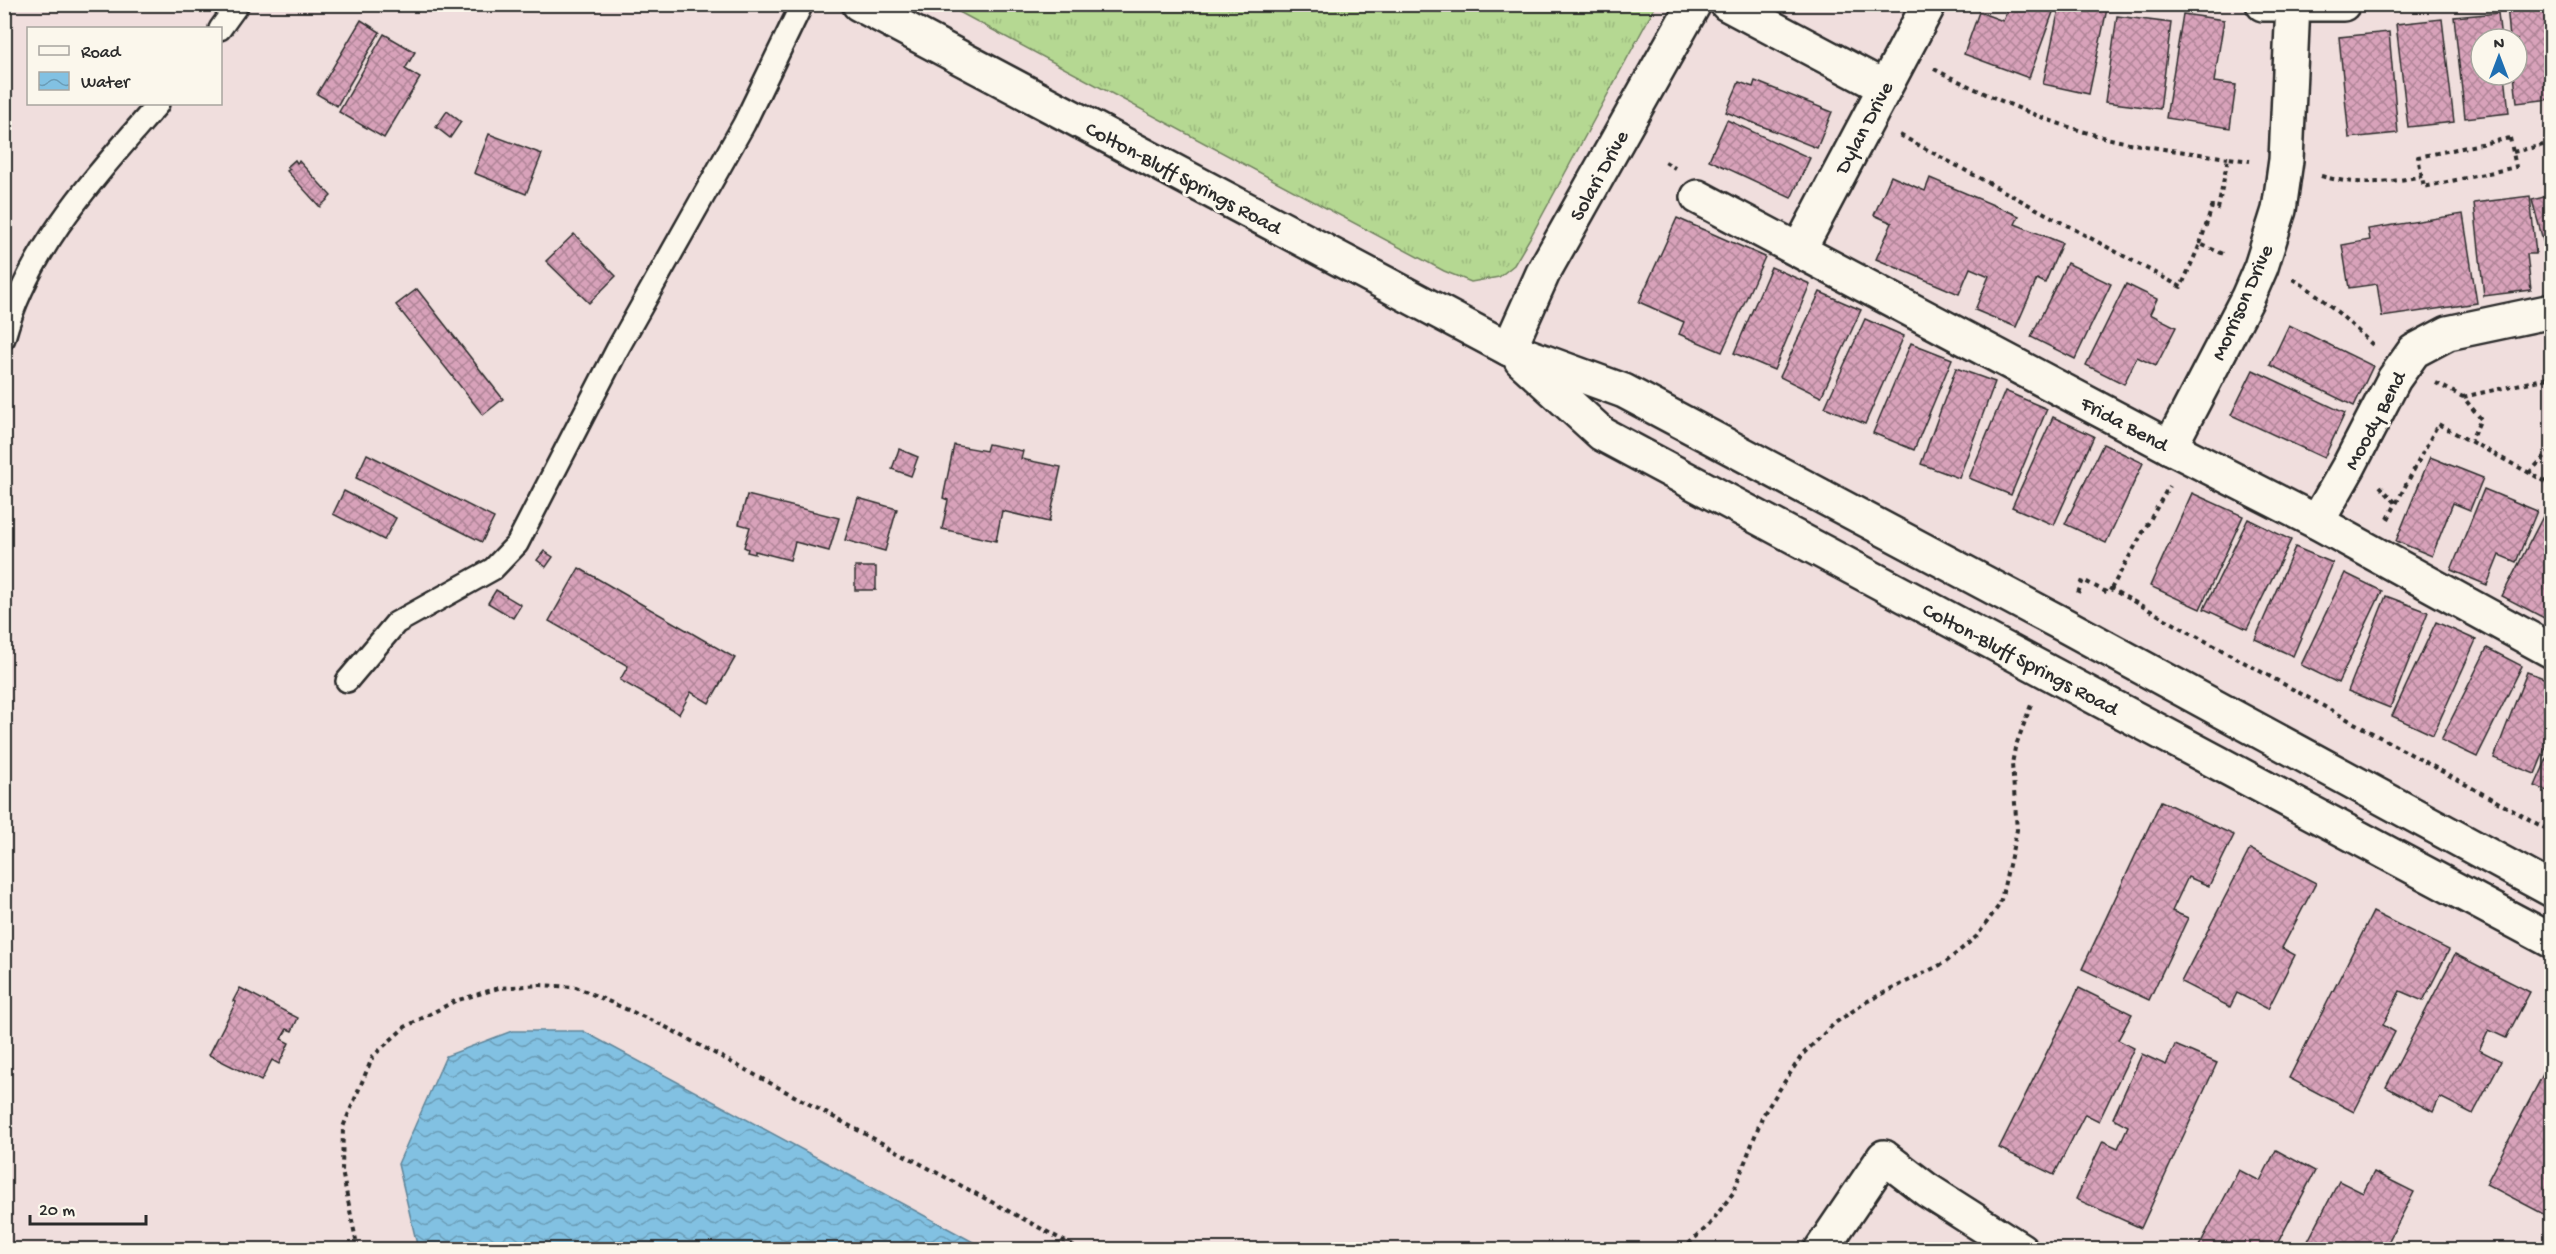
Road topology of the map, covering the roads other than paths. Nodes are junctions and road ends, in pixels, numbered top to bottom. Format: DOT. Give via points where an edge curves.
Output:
graph roads {
  1 [pos="238,4"];
  2 [pos="802,4"];
  3 [pos="859,4"];
  4 [pos="1694,4"];
  5 [pos="1727,4"];
  6 [pos="1929,4"];
  7 [pos="2263,4"];
  8 [pos="2343,4"];
  9 [pos="2293,5"];
  10 [pos="221,27"];
  11 [pos="1884,87"];
  12 [pos="157,105"];
  13 [pos="1698,197"];
  14 [pos="1799,250"];
  15 [pos="2552,311"];
  16 [pos="4,338"];
  17 [pos="1509,349"];
  18 [pos="2172,462"];
  19 [pos="2318,522"];
  20 [pos="2552,651"];
  21 [pos="347,681"];
  22 [pos="2552,890"];
  23 [pos="2552,941"];
  24 [pos="1821,1250"];
  25 [pos="2021,1250"];
  1 -- 10 [label="lane"];
  2 -- 21 [label="lane" via="744,124 618,348 517,543 493,569 396,623"];
  3 -- 17 [label="street, Colton-Bluff Springs Road"];
  4 -- 17 [label="street, Solari Drive" via="1543,273"];
  5 -- 11 [label="street"];
  6 -- 11 [label="street, Dylan Drive"];
  7 -- 9 [label="street"];
  8 -- 9 [label="street"];
  9 -- 18 [label="street, Morrison Drive" via="2286,160 2279,210 2261,267"];
  11 -- 14 [label="street, Dylan Drive"];
  12 -- 16 [label="lane" via="62,218 12,308"];
  13 -- 14 [label="street, Frida Bend"];
  14 -- 18 [label="street, Frida Bend"];
  15 -- 19 [label="street, Moody Bend" via="2448,333 2414,351 2394,379"];
  17 -- 22 [label="street, Colton-Bluff Springs Road" via="1624,392"];
  17 -- 23 [label="street, Colton-Bluff Springs Road" via="1602,434"];
  18 -- 19 [label="street, Frida Bend"];
  19 -- 20 [label="street, Frida Bend"];
  24 -- 25 [label="street" via="1884,1157 1927,1190"];
}
